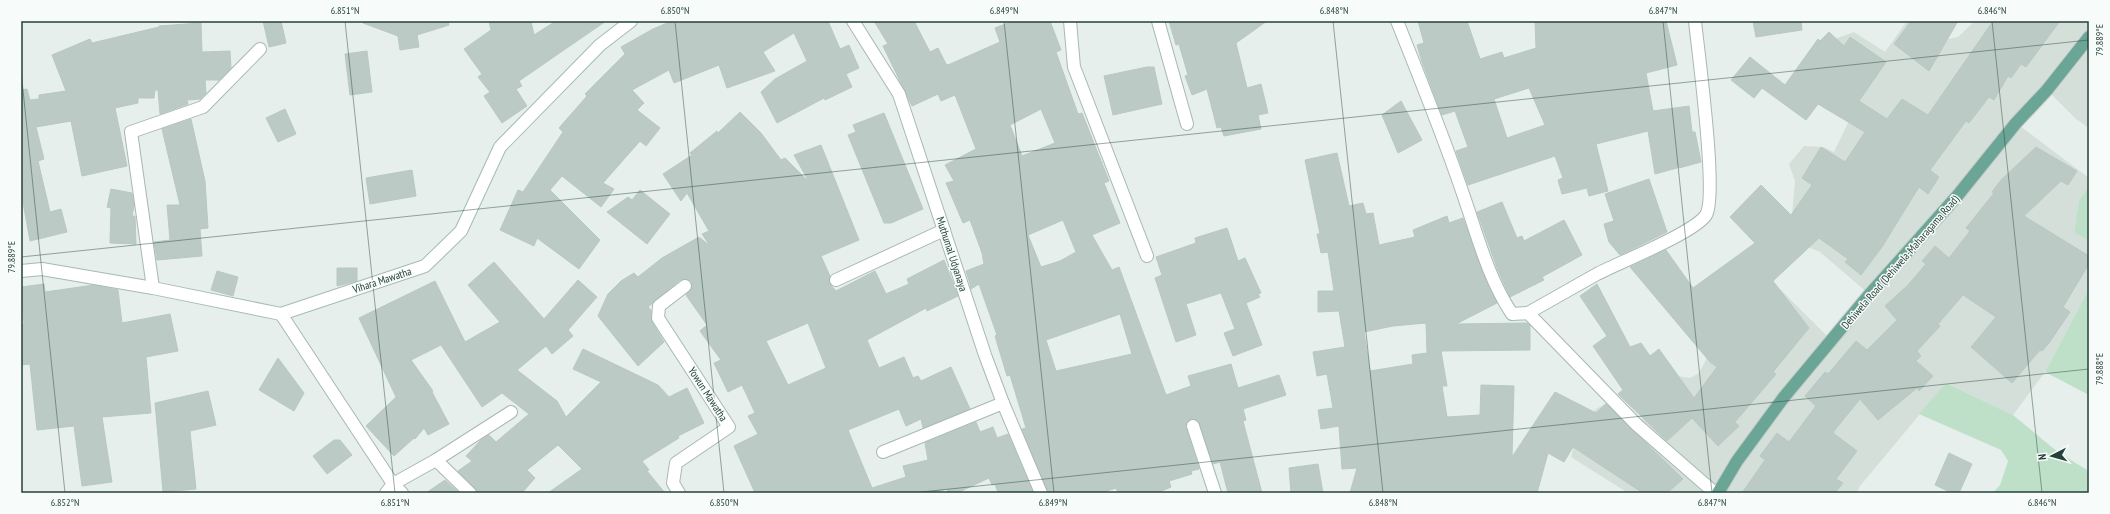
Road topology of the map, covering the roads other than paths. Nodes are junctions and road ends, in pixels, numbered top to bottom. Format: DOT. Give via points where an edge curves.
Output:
graph roads {
  1 [pos="631,21"];
  2 [pos="853,21"];
  3 [pos="1070,21"];
  4 [pos="1158,21"];
  5 [pos="1397,21"];
  6 [pos="1695,21"];
  7 [pos="2089,37"];
  8 [pos="260,49"];
  9 [pos="1187,124"];
  10 [pos="944,230"];
  11 [pos="1147,256"];
  12 [pos="21,271"];
  13 [pos="836,280"];
  14 [pos="685,286"];
  15 [pos="153,288"];
  16 [pos="1528,313"];
  17 [pos="281,314"];
  18 [pos="1003,403"];
  19 [pos="511,412"];
  20 [pos="1194,426"];
  21 [pos="883,452"];
  22 [pos="436,460"];
  23 [pos="389,488"];
  24 [pos="402,493"];
  25 [pos="470,493"];
  26 [pos="678,493"];
  27 [pos="1041,493"];
  28 [pos="1215,493"];
  29 [pos="1716,493"];
  1 -- 17 [label="street, Vihara Mawatha" via="600,45 500,147 461,231 425,266"];
  2 -- 10 [label="street, Muthumal Udyanaya" via="899,94"];
  3 -- 11 [label="street" via="1074,67"];
  4 -- 9 [label="street"];
  5 -- 16 [label="street" via="1502,299 1512,314"];
  6 -- 16 [label="street" via="1708,142 1709,194 1706,214 1692,228 1598,274"];
  7 -- 29 [label="main road, Dehiwela Road (Dehiwela-Maharagama Road)" via="2047,90 1784,397"];
  8 -- 15 [label="street" via="203,107 131,132"];
  10 -- 13 [label="street"];
  10 -- 18 [label="street, Muthumal Udyanaya"];
  12 -- 15 [label="street, Vihara Mawatha" via="42,269"];
  14 -- 26 [label="street, Yowun Mawatha" via="659,306 658,318 729,427 676,463 673,482"];
  15 -- 17 [label="street, Vihara Mawatha"];
  16 -- 29 [label="street" via="1637,425"];
  17 -- 23 [label="street"];
  18 -- 21 [label="street"];
  18 -- 27 [label="street, Muthumal Udyanaya"];
  19 -- 22 [label="street"];
  20 -- 28 [label="street"];
  22 -- 23 [label="street"];
  22 -- 25 [label="street"];
  23 -- 24 [label="street"];
}
